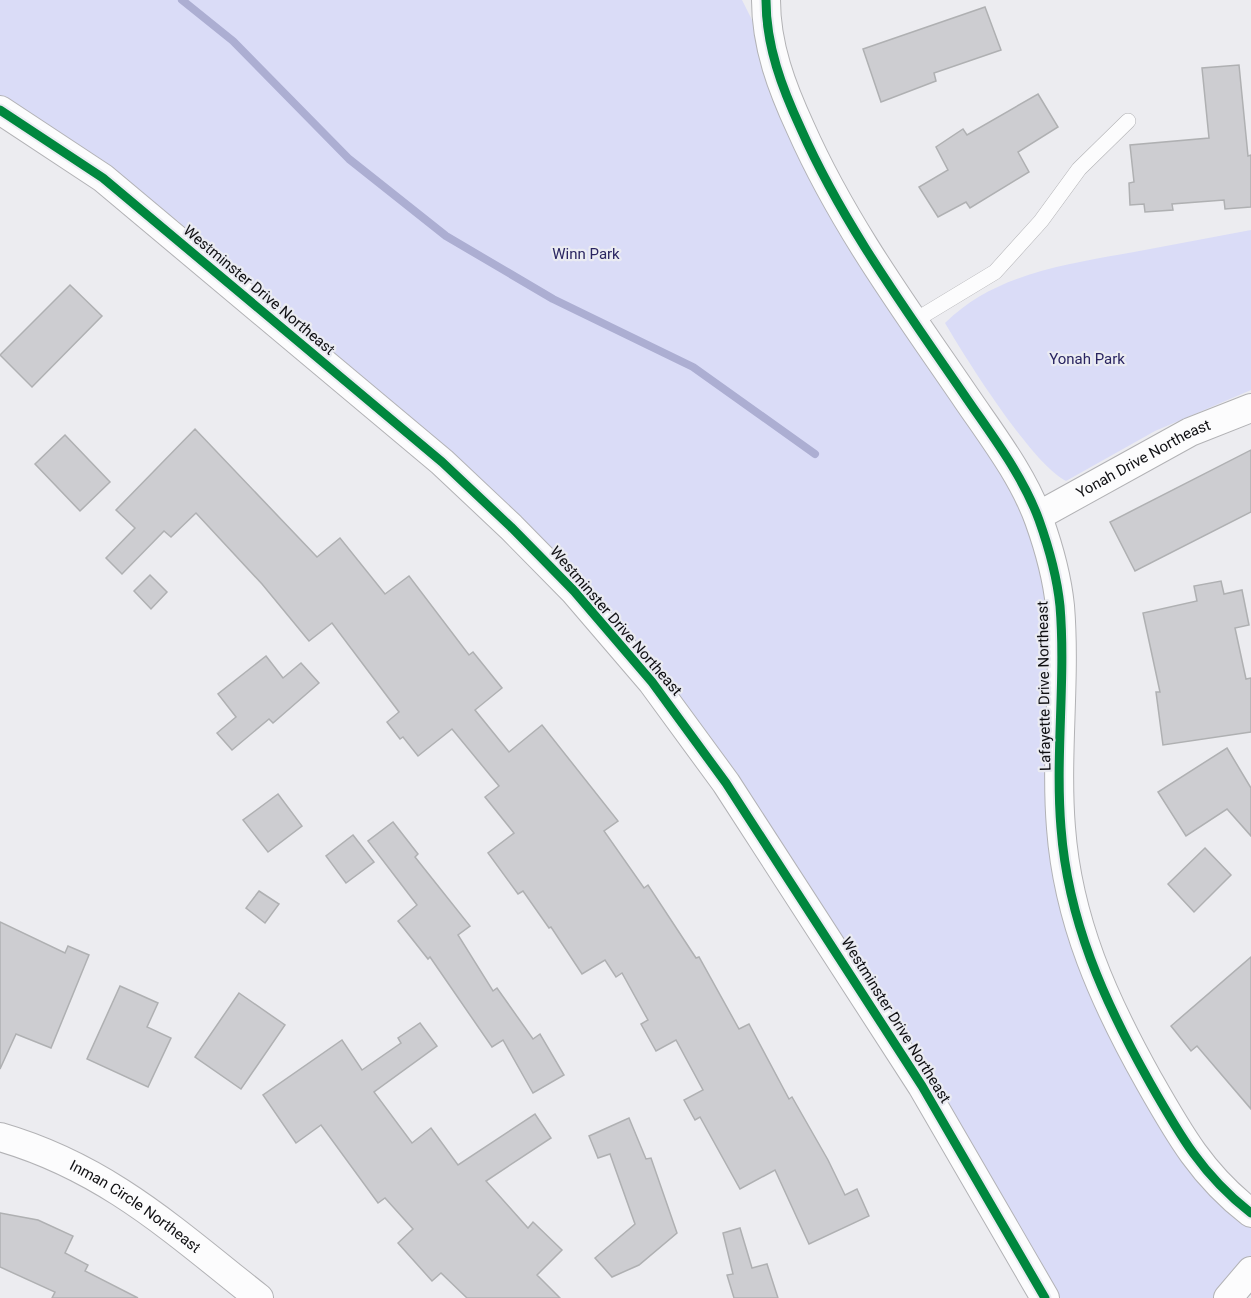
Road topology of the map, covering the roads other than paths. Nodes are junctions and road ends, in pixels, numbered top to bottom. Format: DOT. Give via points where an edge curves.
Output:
graph roads {
  1 [pos="760,2"];
  2 [pos="0,110"];
  3 [pos="1128,121"];
  4 [pos="914,321"];
  5 [pos="1251,408"];
  6 [pos="1038,516"];
  7 [pos="0,1137"];
  8 [pos="1251,1213"];
  9 [pos="1251,1271"];
  10 [pos="260,1298"];
  11 [pos="1046,1298"];
  12 [pos="1228,1298"];
  1 -- 4 [label="street, Lafayette Drive Northeast" via="782,87 824,181"];
  2 -- 11 [label="street, Westminster Drive Northeast" via="103,178 442,462 574,591 652,682 726,783 922,1086"];
  3 -- 4 [label="lane" via="1079,169 1041,221 995,272"];
  4 -- 6 [label="street, Lafayette Drive Northeast" via="1009,461"];
  5 -- 6 [label="street, Yonah Drive Northeast" via="1190,432"];
  6 -- 8 [label="street, Lafayette Drive Northeast" via="1060,605 1060,827 1068,885 1085,950 1114,1019 1186,1146 1226,1194"];
  7 -- 10 [label="street, Inman Circle Northeast" via="76,1164 124,1192"];
  9 -- 12 [label="street"];
}
